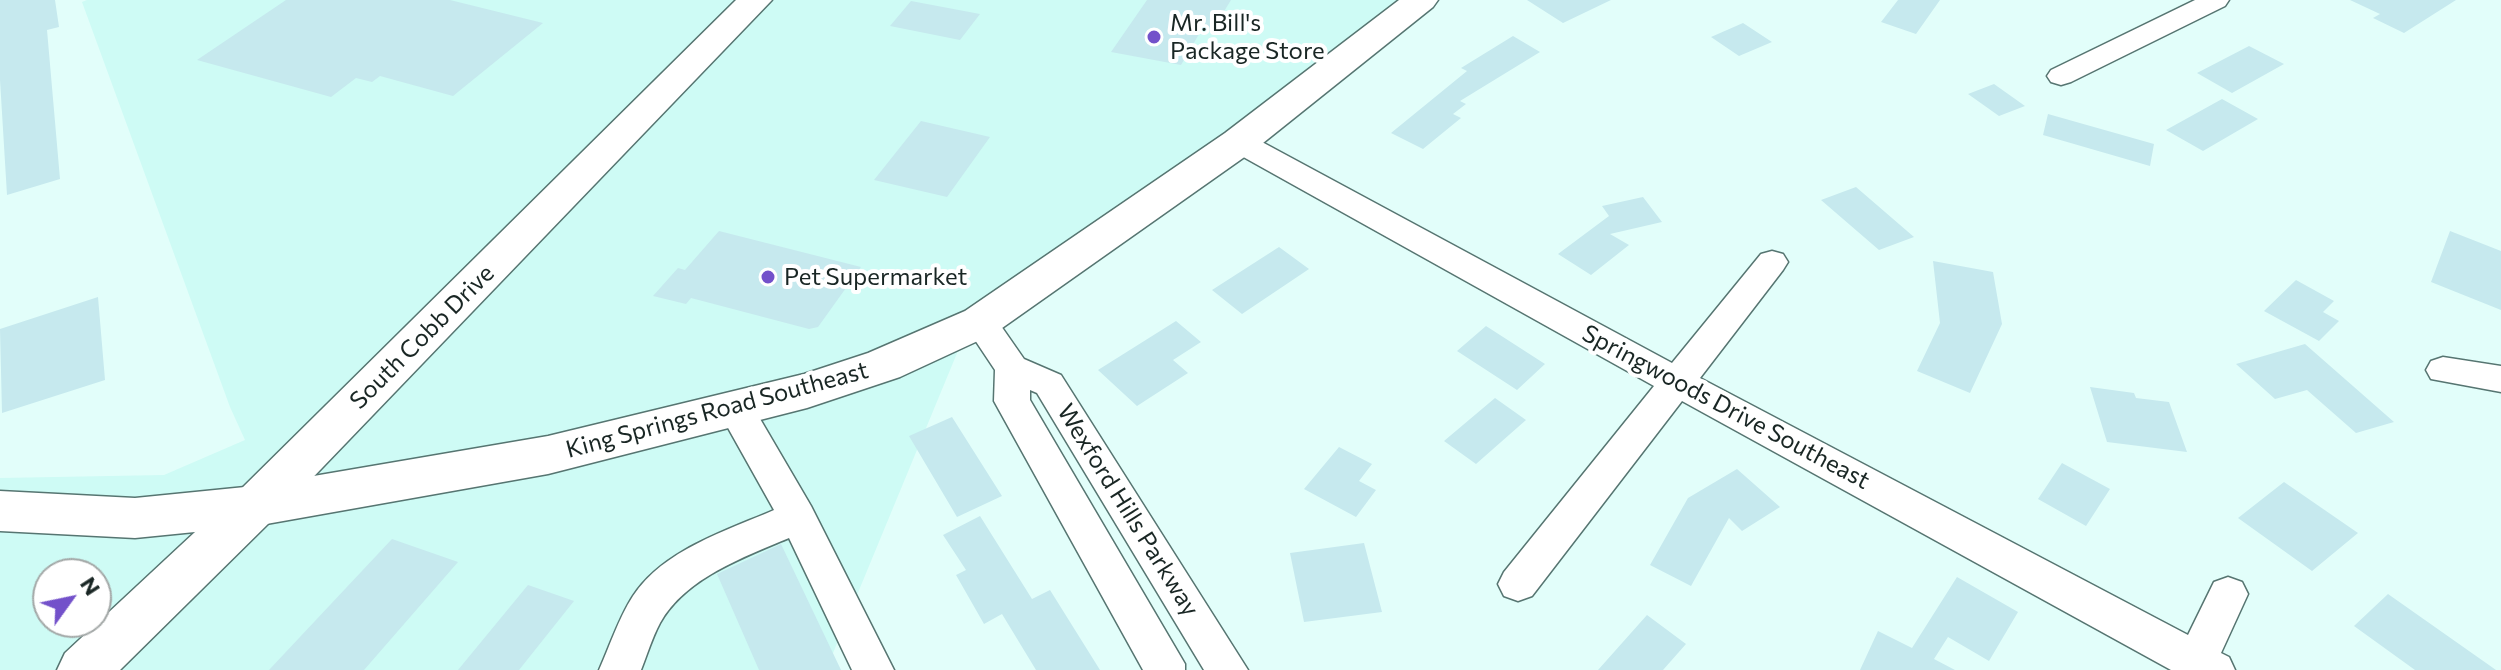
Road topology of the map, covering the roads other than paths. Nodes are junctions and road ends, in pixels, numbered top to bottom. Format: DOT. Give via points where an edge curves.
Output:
graph roads {
  1 [pos="755,0"];
  2 [pos="1421,0"];
  3 [pos="2216,0"];
  4 [pos="2061,76"];
  5 [pos="1239,142"];
  6 [pos="1772,262"];
  7 [pos="980,322"];
  8 [pos="1012,368"];
  9 [pos="2443,370"];
  10 [pos="2501,379"];
  11 [pos="1678,381"];
  12 [pos="736,410"];
  13 [pos="255,506"];
  14 [pos="0,511"];
  15 [pos="798,517"];
  16 [pos="1137,526"];
  17 [pos="1096,546"];
  18 [pos="1518,584"];
  19 [pos="2228,594"];
  20 [pos="2202,667"];
  21 [pos="84,670"];
  22 [pos="620,670"];
  23 [pos="873,670"];
  24 [pos="1164,670"];
  25 [pos="1227,670"];
  1 -- 13 [label="street, South Cobb Drive"];
  2 -- 5 [label="street, King Springs Road Southeast"];
  3 -- 4 [label="street"];
  5 -- 7 [label="street, King Springs Road Southeast"];
  5 -- 11 [label="street, Springwoods Drive Southeast"];
  6 -- 11 [label="street"];
  7 -- 8 [label="street, Wexford Hills Parkway"];
  7 -- 12 [label="street, King Springs Road Southeast" via="884,365"];
  8 -- 16 [label="street, Wexford Hills Parkway" via="1049,384"];
  8 -- 17 [label="street, Wexford Hills Parkway" via="1012,401"];
  9 -- 10 [label="street"];
  11 -- 18 [label="street"];
  11 -- 20 [label="street, Springwoods Drive Southeast"];
  12 -- 13 [label="street, King Springs Road Southeast" via="548,455"];
  12 -- 15 [label="street"];
  13 -- 14 [label="street, King Springs Road Southeast" via="135,518"];
  13 -- 21 [label="street, South Cobb Drive"];
  15 -- 22 [label="street" via="678,577 651,602"];
  15 -- 23 [label="street"];
  16 -- 17 [label="street"];
  16 -- 25 [label="street, Wexford Hills Parkway"];
  17 -- 24 [label="street, Wexford Hills Parkway"];
  19 -- 20 [label="street"];
}
